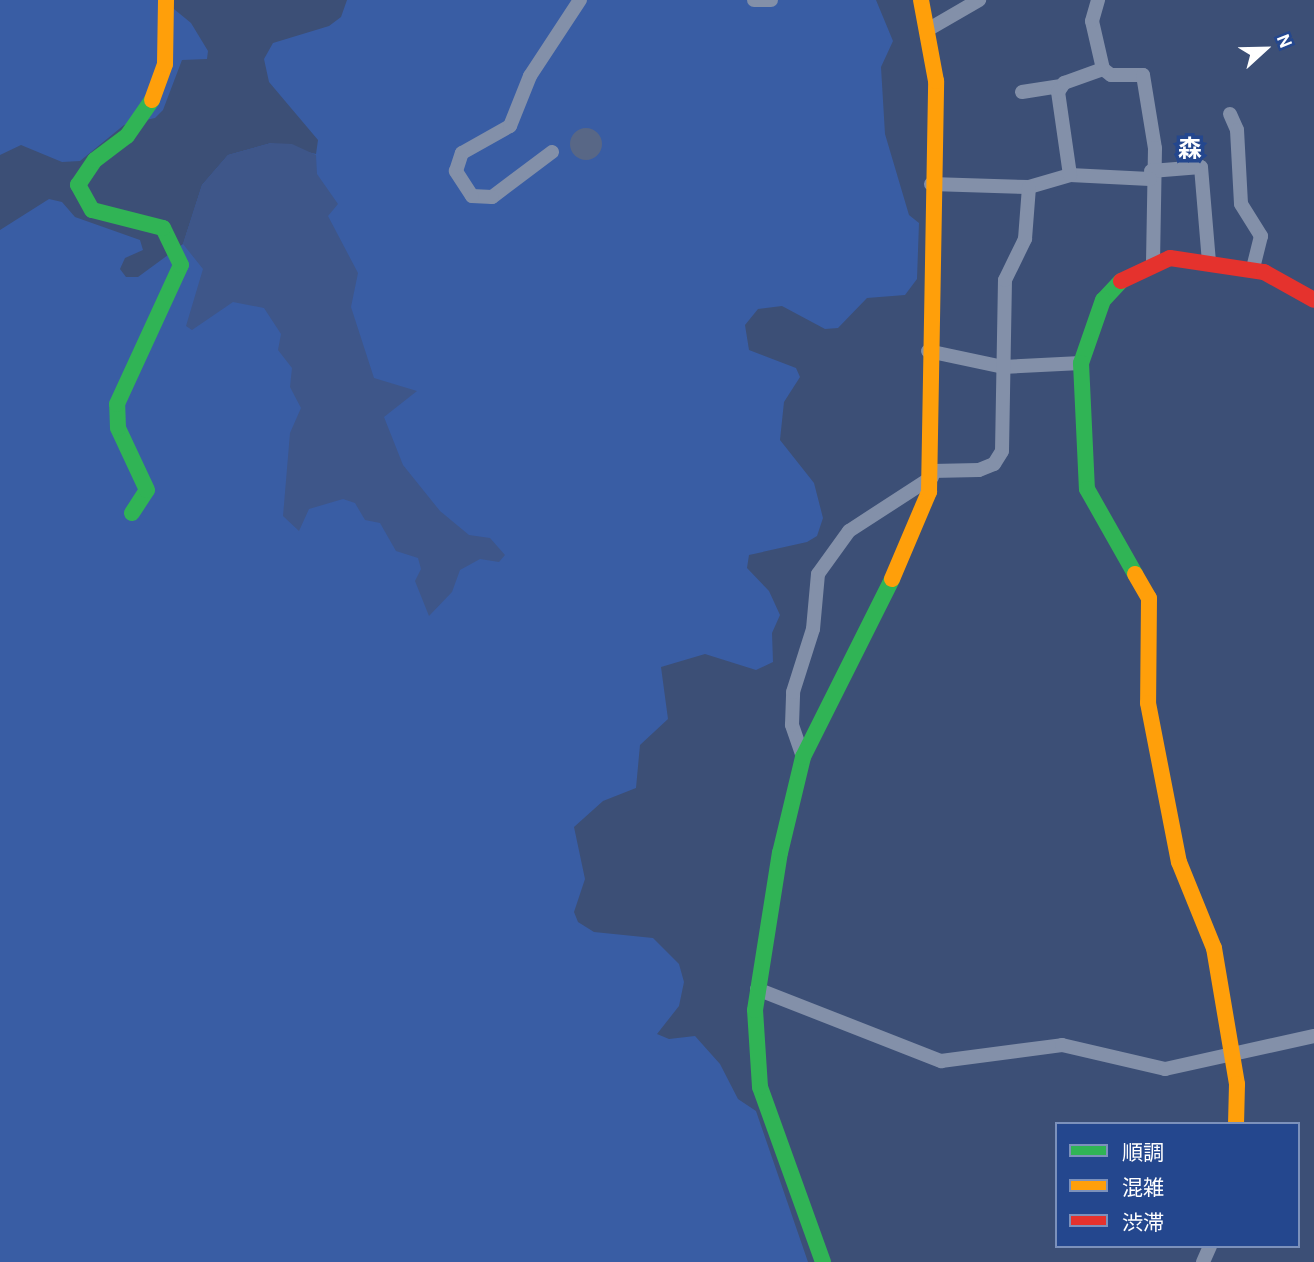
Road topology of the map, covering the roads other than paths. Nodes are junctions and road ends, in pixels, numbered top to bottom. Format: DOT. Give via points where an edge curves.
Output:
graph roads {
  1 [pos="166,0"];
  2 [pos="580,0"];
  3 [pos="754,0"];
  4 [pos="771,0"];
  5 [pos="921,0"];
  6 [pos="979,0"];
  7 [pos="1098,0"];
  8 [pos="929,29"];
  9 [pos="1103,69"];
  10 [pos="1059,86"];
  11 [pos="1022,92"];
  12 [pos="1230,114"];
  13 [pos="552,152"];
  14 [pos="1070,175"];
  15 [pos="1151,175"];
  16 [pos="931,184"];
  17 [pos="1029,187"];
  18 [pos="1153,262"];
  19 [pos="1209,262"];
  20 [pos="1253,269"];
  21 [pos="1314,300"];
  22 [pos="928,351"];
  23 [pos="1081,363"];
  24 [pos="1003,367"];
  25 [pos="932,474"];
  26 [pos="132,513"];
  27 [pos="803,757"];
  28 [pos="757,989"];
  29 [pos="1314,1037"];
  30 [pos="1232,1057"];
  31 [pos="1236,1122"];
  32 [pos="823,1262"];
  1 -- 26 [label="street" via="165,64 158,90 127,136 95,160 78,185 92,210 163,229 181,265 117,404 118,428 147,490"];
  2 -- 13 [label="street" via="530,76 510,126 462,153 456,172 472,196 492,197"];
  3 -- 4 [label="street"];
  5 -- 8 [label="street"];
  6 -- 8 [label="street"];
  7 -- 9 [label="street" via="1092,21"];
  8 -- 16 [label="street" via="936,81"];
  9 -- 10 [label="street"];
  9 -- 15 [label="street" via="1111,75 1143,75 1155,148"];
  10 -- 11 [label="street"];
  10 -- 14 [label="street"];
  12 -- 20 [label="street" via="1238,143 1241,204 1261,236"];
  14 -- 15 [label="street"];
  14 -- 17 [label="street"];
  15 -- 18 [label="street"];
  15 -- 19 [label="street" via="1201,167"];
  16 -- 17 [label="street"];
  16 -- 22 [label="street"];
  17 -- 24 [label="street" via="1026,239 1006,274"];
  18 -- 19 [label="street"];
  18 -- 23 [label="street" via="1125,276 1103,300"];
  19 -- 20 [label="street"];
  20 -- 21 [label="street" via="1282,279"];
  22 -- 24 [label="street"];
  22 -- 25 [label="street"];
  23 -- 24 [label="street"];
  23 -- 30 [label="street" via="1087,489 1149,598 1148,703 1169,823 1179,862 1214,948"];
  24 -- 25 [label="street" via="999,458 979,470"];
  25 -- 27 [label="street" via="912,539"];
  25 -- 27 [label="street" via="849,531 818,575 813,629 793,692 792,725"];
  27 -- 28 [label="street"];
  28 -- 30 [label="street" via="941,1062 972,1062 1047,1045 1165,1069"];
  28 -- 32 [label="street" via="754,1038 760,1087"];
  29 -- 30 [label="street"];
  30 -- 31 [label="street"];
}
